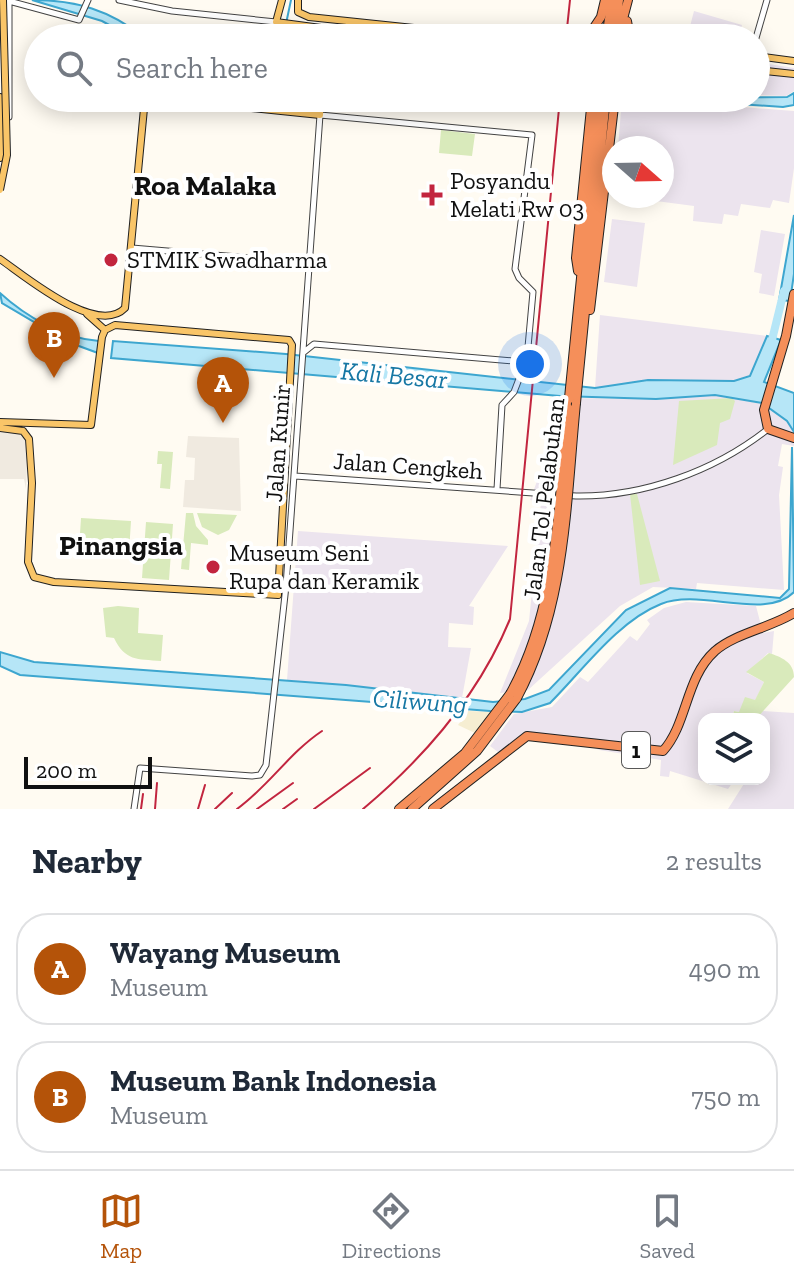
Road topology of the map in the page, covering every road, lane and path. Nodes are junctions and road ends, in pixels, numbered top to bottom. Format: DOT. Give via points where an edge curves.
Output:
graph roads {
  1 [pos="119,0"];
  2 [pos="282,0"];
  3 [pos="298,0"];
  4 [pos="619,0"];
  5 [pos="767,0"];
  6 [pos="6,1"];
  7 [pos="87,1"];
  8 [pos="608,1"];
  9 [pos="627,4"];
  10 [pos="283,23"];
  11 [pos="292,24"];
  12 [pos="361,24"];
  13 [pos="596,24"];
  14 [pos="606,24"];
  15 [pos="617,24"];
  16 [pos="621,24"];
  17 [pos="629,24"];
  18 [pos="760,24"];
  19 [pos="770,58"];
  20 [pos="794,61"];
  21 [pos="770,71"];
  22 [pos="794,74"];
  23 [pos="0,97"];
  24 [pos="144,112"];
  25 [pos="291,112"];
  26 [pos="320,112"];
  27 [pos="591,112"];
  28 [pos="598,112"];
  29 [pos="605,112"];
  30 [pos="613,112"];
  31 [pos="320,115"];
  32 [pos="0,158"];
  33 [pos="3,174"];
  34 [pos="0,193"];
  35 [pos="132,248"];
  36 [pos="0,259"];
  37 [pos="309,263"];
  38 [pos="580,279"];
  39 [pos="794,294"];
  40 [pos="87,314"];
  41 [pos="794,318"];
  42 [pos="305,331"];
  43 [pos="104,334"];
  44 [pos="289,340"];
  45 [pos="314,344"];
  46 [pos="303,354"];
  47 [pos="525,362"];
  48 [pos="580,365"];
  49 [pos="301,374"];
  50 [pos="774,386"];
  51 [pos="0,425"];
  52 [pos="24,427"];
  53 [pos="768,429"];
  54 [pos="794,438"];
  55 [pos="295,476"];
  56 [pos="497,489"];
  57 [pos="794,613"];
  58 [pos="280,652"];
  59 [pos="134,809"];
  60 [pos="399,809"];
  61 [pos="412,809"];
  62 [pos="433,809"];
  1 -- 10 [label="street"];
  2 -- 10 [label="main road"];
  3 -- 12 [label="main road" via="298,12 316,19"];
  4 -- 15 [label="highway"];
  5 -- 18 [label="street"];
  6 -- 7 [label="street" via="81,18"];
  6 -- 33 [label="street"];
  6 -- 34 [label="main road, bridge" via="7,155"];
  8 -- 13 [label="highway"];
  8 -- 14 [label="highway"];
  9 -- 16 [label="highway"];
  9 -- 17 [label="highway"];
  10 -- 11 [label="main road"];
  19 -- 20 [label="main road"];
  21 -- 22 [label="main road"];
  23 -- 32 [label="main road"];
  24 -- 35 [label="main road"];
  25 -- 31 [label="main road"];
  26 -- 31 [label="main road"];
  27 -- 38 [label="highway" via="576,258"];
  28 -- 38 [label="highway, Jalan Tol Pelabuhan"];
  29 -- 48 [label="highway, Jalan Tol Pelabuhan"];
  30 -- 48 [label="highway"];
  31 -- 37 [label="street, Jalan Kunir"];
  31 -- 47 [label="street" via="532,135 515,269 533,292"];
  33 -- 34 [label="street"];
  35 -- 37 [label="street"];
  35 -- 40 [label="main road" via="125,308"];
  36 -- 40 [label="main road"];
  37 -- 42 [label="street, Jalan Kunir"];
  38 -- 60 [label="highway, Jalan Tol Pelabuhan, bridge" via="552,564 532,647 510,694 483,733"];
  39 -- 50 [label="highway"];
  40 -- 43 [label="main road"];
  41 -- 50 [label="highway"];
  42 -- 44 [label="street"];
  42 -- 45 [label="street"];
  42 -- 46 [label="street, Jalan Kunir"];
  43 -- 44 [label="main road" via="126,324"];
  43 -- 52 [label="main road" via="94,419 87,427"];
  44 -- 52 [label="main road, Jalan Kunir" via="278,594 45,582 34,577 28,562 32,483"];
  45 -- 46 [label="street"];
  45 -- 47 [label="street"];
  46 -- 49 [label="street, Jalan Kunir"];
  47 -- 56 [label="street" via="514,392 502,405"];
  48 -- 61 [label="highway, Jalan Tol Pelabuhan, bridge" via="560,570 539,652 492,735"];
  49 -- 55 [label="street, Jalan Kunir"];
  49 -- 58 [label="street, Jalan Kunir"];
  50 -- 53 [label="highway" via="765,411"];
  51 -- 52 [label="main road"];
  53 -- 54 [label="highway"];
  53 -- 56 [label="street, Jalan Cengkeh" via="695,470 629,493 576,496"];
  55 -- 56 [label="street, Jalan Cengkeh"];
  55 -- 58 [label="street, Jalan Kunir"];
  57 -- 62 [label="highway, 1" via="712,655 698,672 663,751 527,736"];
  58 -- 59 [label="street, Jalan Kunir" via="266,765 260,775 140,768"];
}
